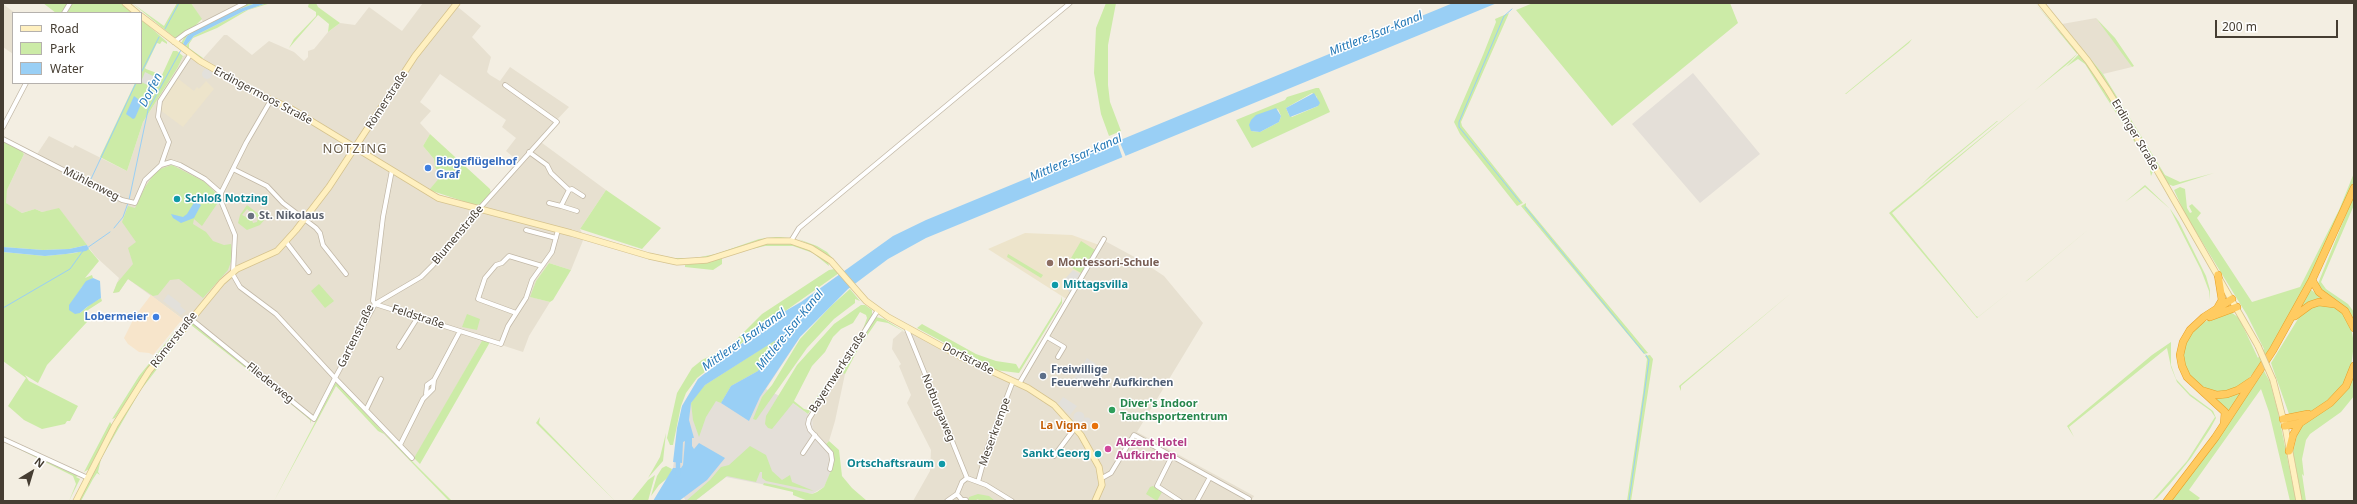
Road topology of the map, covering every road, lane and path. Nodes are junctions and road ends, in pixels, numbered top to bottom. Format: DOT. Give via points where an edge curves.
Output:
graph roads {
  1 [pos="70,3"];
  2 [pos="125,3"];
  3 [pos="245,3"];
  4 [pos="457,3"];
  5 [pos="1070,3"];
  6 [pos="2041,3"];
  7 [pos="65,12"];
  8 [pos="137,12"];
  9 [pos="142,17"];
  10 [pos="176,44"];
  11 [pos="188,53"];
  12 [pos="25,84"];
  13 [pos="505,85"];
  14 [pos="272,100"];
  15 [pos="3,126"];
  16 [pos="3,139"];
  17 [pos="356,147"];
  18 [pos="529,152"];
  19 [pos="161,165"];
  20 [pos="233,169"];
  21 [pos="392,170"];
  22 [pos="2354,188"];
  23 [pos="569,190"];
  24 [pos="221,193"];
  25 [pos="583,196"];
  26 [pos="549,203"];
  27 [pos="561,206"];
  28 [pos="479,209"];
  29 [pos="577,211"];
  30 [pos="305,219"];
  31 [pos="538,224"];
  32 [pos="526,230"];
  33 [pos="558,230"];
  34 [pos="572,233"];
  35 [pos="556,238"];
  36 [pos="1104,239"];
  37 [pos="792,241"];
  38 [pos="286,242"];
  39 [pos="542,266"];
  40 [pos="232,272"];
  41 [pos="309,272"];
  42 [pos="346,274"];
  43 [pos="2218,275"];
  44 [pos="2312,280"];
  45 [pos="2232,299"];
  46 [pos="375,304"];
  47 [pos="2338,305"];
  48 [pos="2237,307"];
  49 [pos="2217,309"];
  50 [pos="878,310"];
  51 [pos="516,313"];
  52 [pos="418,317"];
  53 [pos="190,319"];
  54 [pos="2290,320"];
  55 [pos="2196,324"];
  56 [pos="906,327"];
  57 [pos="2354,328"];
  58 [pos="460,330"];
  59 [pos="1047,337"];
  60 [pos="399,347"];
  61 [pos="1058,357"];
  62 [pos="2354,366"];
  63 [pos="2258,376"];
  64 [pos="336,378"];
  65 [pos="381,379"];
  66 [pos="434,380"];
  67 [pos="1013,381"];
  68 [pos="1019,384"];
  69 [pos="2199,390"];
  70 [pos="426,394"];
  71 [pos="366,410"];
  72 [pos="2321,410"];
  73 [pos="2300,422"];
  74 [pos="2284,423"];
  75 [pos="2224,427"];
  76 [pos="1075,428"];
  77 [pos="815,435"];
  78 [pos="3,439"];
  79 [pos="400,445"];
  80 [pos="2290,452"];
  81 [pos="803,453"];
  82 [pos="1054,456"];
  83 [pos="1172,456"];
  84 [pos="412,458"];
  85 [pos="830,469"];
  86 [pos="1210,477"];
  87 [pos="88,478"];
  88 [pos="967,478"];
  89 [pos="1102,478"];
  90 [pos="978,482"];
  91 [pos="957,494"];
  92 [pos="966,500"];
  93 [pos="76,501"];
  94 [pos="947,501"];
  95 [pos="1012,501"];
  96 [pos="1095,501"];
  97 [pos="1180,501"];
  98 [pos="1196,501"];
  99 [pos="1247,501"];
  100 [pos="2167,501"];
  101 [pos="2299,501"];
  1 -- 7 [label="street"];
  2 -- 8 [label="street"];
  3 -- 10 [label="street" via="186,33"];
  4 -- 17 [label="street, Römerstraße" via="415,56"];
  5 -- 37 [label="street" via="799,228"];
  6 -- 43 [label="street, Erdinger Straße" via="2107,89"];
  9 -- 10 [label="street, Erdingermoos Straße"];
  10 -- 11 [label="street, Erdingermoos Straße"];
  11 -- 14 [label="street, Erdingermoos Straße"];
  11 -- 19 [label="street, Mühlenweg" via="160,101 158,117 169,142"];
  12 -- 15 [label="street"];
  13 -- 18 [label="street, Blumenstraße" via="557,122"];
  14 -- 17 [label="street, Erdingermoos Straße"];
  14 -- 20 [label="street"];
  16 -- 19 [label="street, Mühlenweg" via="125,201 135,203 145,180"];
  17 -- 21 [label="street, Erdingermoos Straße"];
  17 -- 30 [label="street, Römerstraße"];
  18 -- 23 [label="street" via="546,165 551,174"];
  18 -- 28 [label="street, Blumenstraße"];
  19 -- 24 [label="street" via="171,162 180,165"];
  20 -- 24 [label="street"];
  20 -- 30 [label="street" via="267,186 283,203"];
  21 -- 28 [label="street, Erdingermoos Straße" via="438,198"];
  21 -- 46 [label="street, Gartenstraße" via="383,217 373,301"];
  22 -- 44 [label="highway"];
  23 -- 25 [label="street" via="572,189"];
  23 -- 27 [label="street"];
  24 -- 40 [label="street" via="221,201 235,236"];
  26 -- 27 [label="street"];
  27 -- 29 [label="street"];
  28 -- 31 [label="street, Erdingermoos Straße"];
  28 -- 46 [label="street, Blumenstraße" via="425,273"];
  30 -- 38 [label="street, Römerstraße"];
  30 -- 42 [label="street" via="320,233 323,245"];
  31 -- 33 [label="street, Erdingermoos Straße"];
  31 -- 34 [label="street, Erdingermoos Straße" via="546,224"];
  32 -- 35 [label="street"];
  33 -- 34 [label="street, Erdingermoos Straße"];
  33 -- 35 [label="street"];
  34 -- 37 [label="street, Erdingermoos Straße" via="677,262 707,260 767,241"];
  35 -- 39 [label="street" via="552,252"];
  36 -- 59 [label="street"];
  37 -- 50 [label="street, Dorfstraße" via="816,250"];
  38 -- 40 [label="street, Römerstraße" via="273,253"];
  38 -- 41 [label="street"];
  39 -- 51 [label="street"];
  39 -- 51 [label="street" via="509,256 496,265 485,278 478,299"];
  40 -- 53 [label="street, Römerstraße"];
  40 -- 64 [label="street, Gartenstraße" via="240,287 276,314"];
  43 -- 45 [label="street, Erdinger Straße"];
  43 -- 49 [label="highway" via="2222,300"];
  44 -- 47 [label="highway" via="2319,292"];
  44 -- 54 [label="highway"];
  45 -- 48 [label="street, Erdinger Straße"];
  45 -- 49 [label="highway"];
  46 -- 52 [label="street, Feldstraße"];
  46 -- 64 [label="street, Gartenstraße"];
  47 -- 54 [label="highway" via="2319,302 2310,305"];
  47 -- 57 [label="highway" via="2351,319"];
  48 -- 55 [label="highway"];
  48 -- 74 [label="street, Erdinger Straße, bridge" via="2273,380"];
  49 -- 55 [label="highway"];
  50 -- 56 [label="street, Dorfstraße"];
  50 -- 77 [label="street, Bayernwerkstraße" via="812,412 808,424"];
  51 -- 58 [label="street, Feldstraße" via="500,344"];
  52 -- 58 [label="street, Feldstraße"];
  52 -- 60 [label="street"];
  53 -- 64 [label="street, Fliederweg" via="314,419"];
  53 -- 87 [label="street, Römerstraße" via="140,383 115,424"];
  54 -- 63 [label="highway"];
  55 -- 69 [label="highway" via="2183,342 2180,354 2184,373"];
  56 -- 67 [label="street, Dorfstraße" via="961,357"];
  56 -- 88 [label="street, Notburgaweg"];
  58 -- 66 [label="street, Feldstraße"];
  59 -- 61 [label="street" via="1064,347"];
  59 -- 68 [label="street"];
  62 -- 72 [label="highway" via="2343,390"];
  63 -- 69 [label="highway" via="2238,390 2227,394 2217,395"];
  63 -- 75 [label="highway"];
  64 -- 71 [label="street"];
  65 -- 71 [label="street"];
  66 -- 70 [label="street, Feldstraße" via="433,389"];
  66 -- 70 [label="street, Feldstraße" via="427,385"];
  67 -- 68 [label="street, Dorfstraße"];
  67 -- 90 [label="street, Meserkrempe" via="987,449"];
  68 -- 76 [label="street, Dorfstraße" via="1054,405"];
  69 -- 75 [label="highway" via="2225,412"];
  70 -- 79 [label="street, Feldstraße"];
  71 -- 79 [label="street"];
  72 -- 73 [label="highway"];
  72 -- 74 [label="highway"];
  73 -- 74 [label="highway"];
  73 -- 80 [label="highway" via="2293,435"];
  74 -- 80 [label="street, Erdinger Straße"];
  75 -- 100 [label="highway"];
  76 -- 82 [label="street"];
  76 -- 89 [label="street, Dorfstraße" via="1095,458"];
  77 -- 81 [label="street"];
  77 -- 85 [label="street, Bayernwerkstraße" via="831,453"];
  78 -- 87 [label="street"];
  79 -- 84 [label="street"];
  80 -- 101 [label="street, Erdinger Straße"];
  83 -- 86 [label="street"];
  83 -- 89 [label="street" via="1134,435 1111,473"];
  83 -- 97 [label="street" via="1157,486"];
  86 -- 98 [label="street"];
  86 -- 99 [label="street" via="1249,499"];
  87 -- 93 [label="street, Römerstraße"];
  88 -- 90 [label="street"];
  88 -- 91 [label="street" via="962,482"];
  89 -- 96 [label="street" via="1102,485"];
  90 -- 95 [label="street"];
  91 -- 92 [label="street" via="962,500"];
  91 -- 94 [label="street"];
}
